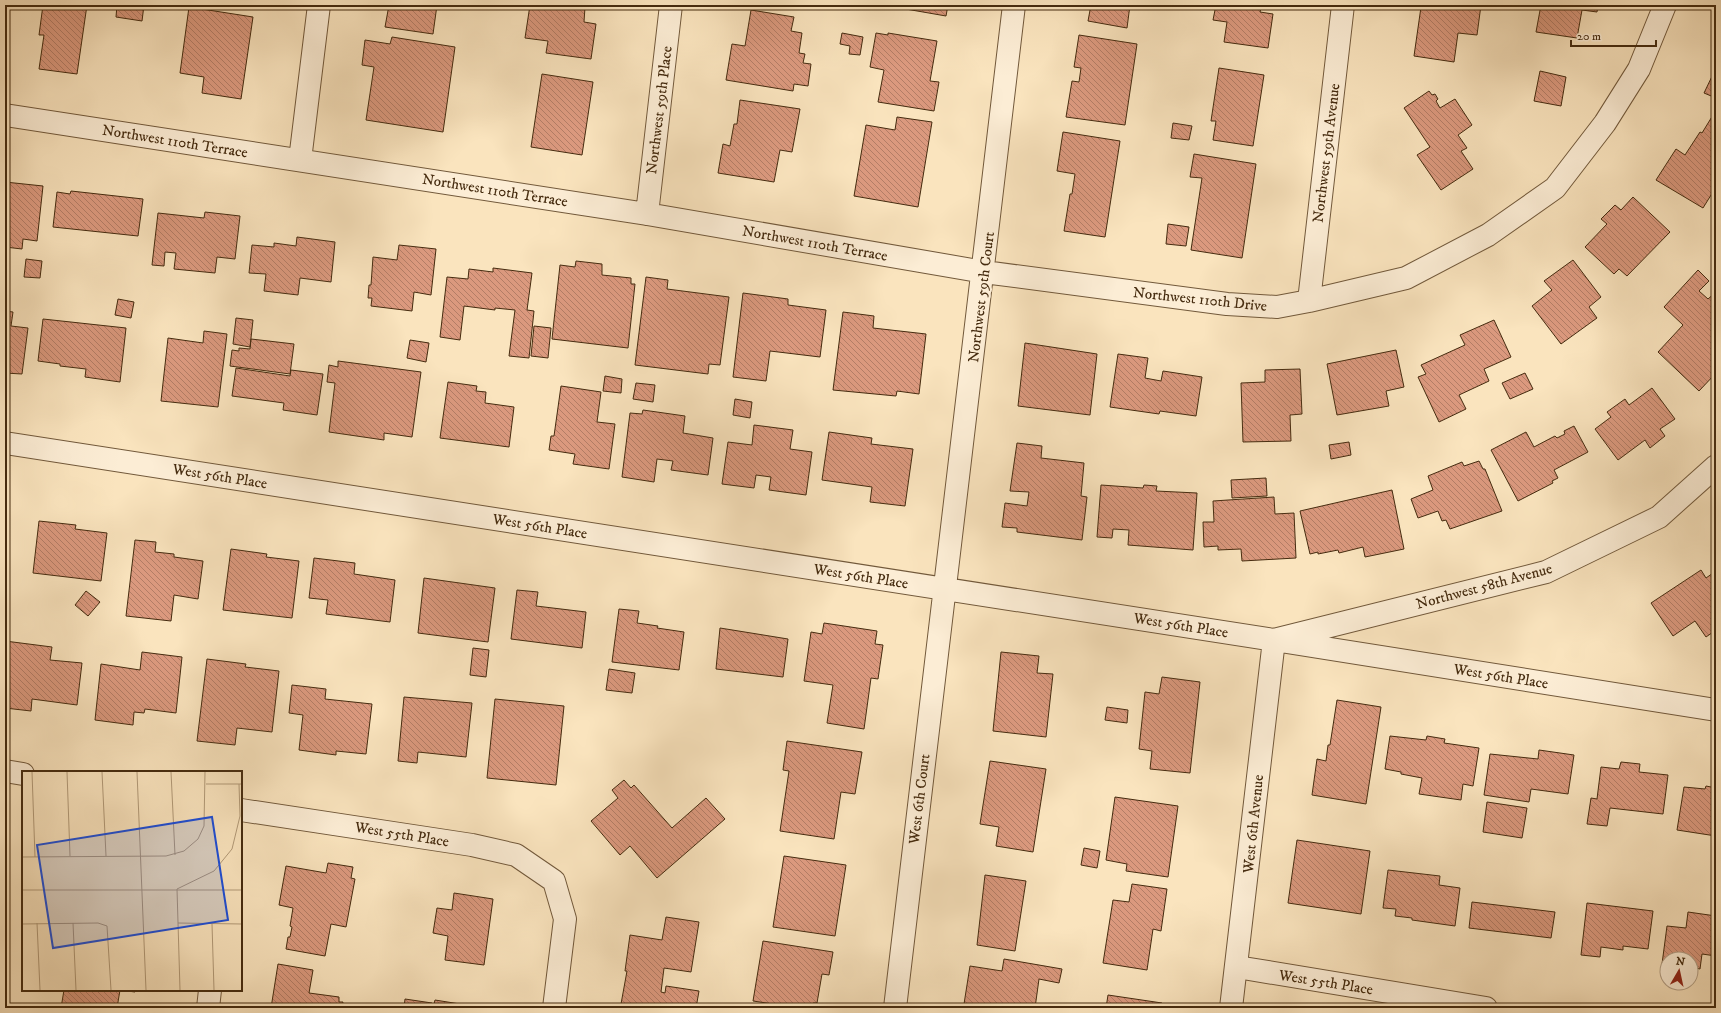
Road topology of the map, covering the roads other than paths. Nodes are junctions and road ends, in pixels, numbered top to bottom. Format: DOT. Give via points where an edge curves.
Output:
graph roads {
  1 [pos="320,5"];
  2 [pos="671,5"];
  3 [pos="1014,5"];
  4 [pos="1343,5"];
  5 [pos="1665,5"];
  6 [pos="5,115"];
  7 [pos="300,160"];
  8 [pos="647,214"];
  9 [pos="984,272"];
  10 [pos="1309,301"];
  11 [pos="5,443"];
  12 [pos="1716,466"];
  13 [pos="945,589"];
  14 [pos="1274,640"];
  15 [pos="1716,710"];
  16 [pos="5,771"];
  17 [pos="22,774"];
  18 [pos="242,810"];
  19 [pos="1237,967"];
  20 [pos="210,991"];
  21 [pos="208,1008"];
  22 [pos="554,1008"];
  23 [pos="895,1008"];
  24 [pos="1232,1008"];
  25 [pos="1486,1008"];
  1 -- 7 [label="street"];
  2 -- 8 [label="street, Northwest 59th Place"];
  3 -- 9 [label="street, Northwest 59th Court"];
  4 -- 10 [label="street, Northwest 59th Avenue"];
  5 -- 10 [label="street, Northwest 110th Drive" via="1639,69 1605,123 1555,188 1488,235 1406,278"];
  6 -- 7 [label="street, Northwest 110th Terrace"];
  7 -- 8 [label="street, Northwest 110th Terrace"];
  8 -- 9 [label="street, Northwest 110th Terrace"];
  9 -- 10 [label="street, Northwest 110th Drive" via="1227,304 1277,307"];
  9 -- 13 [label="street, Northwest 59th Court"];
  11 -- 13 [label="street, West 56th Place"];
  12 -- 14 [label="street, Northwest 58th Avenue" via="1659,517 1546,572"];
  13 -- 14 [label="street, West 56th Place"];
  13 -- 23 [label="street, West 6th Court"];
  14 -- 15 [label="street, West 56th Place"];
  14 -- 19 [label="street, West 6th Avenue"];
  16 -- 17 [label="street"];
  18 -- 22 [label="street, West 55th Place" via="472,845 516,855 554,881 565,919"];
  19 -- 24 [label="street, West 6th Avenue"];
  19 -- 25 [label="street, West 55th Place"];
  20 -- 21 [label="street"];
}
